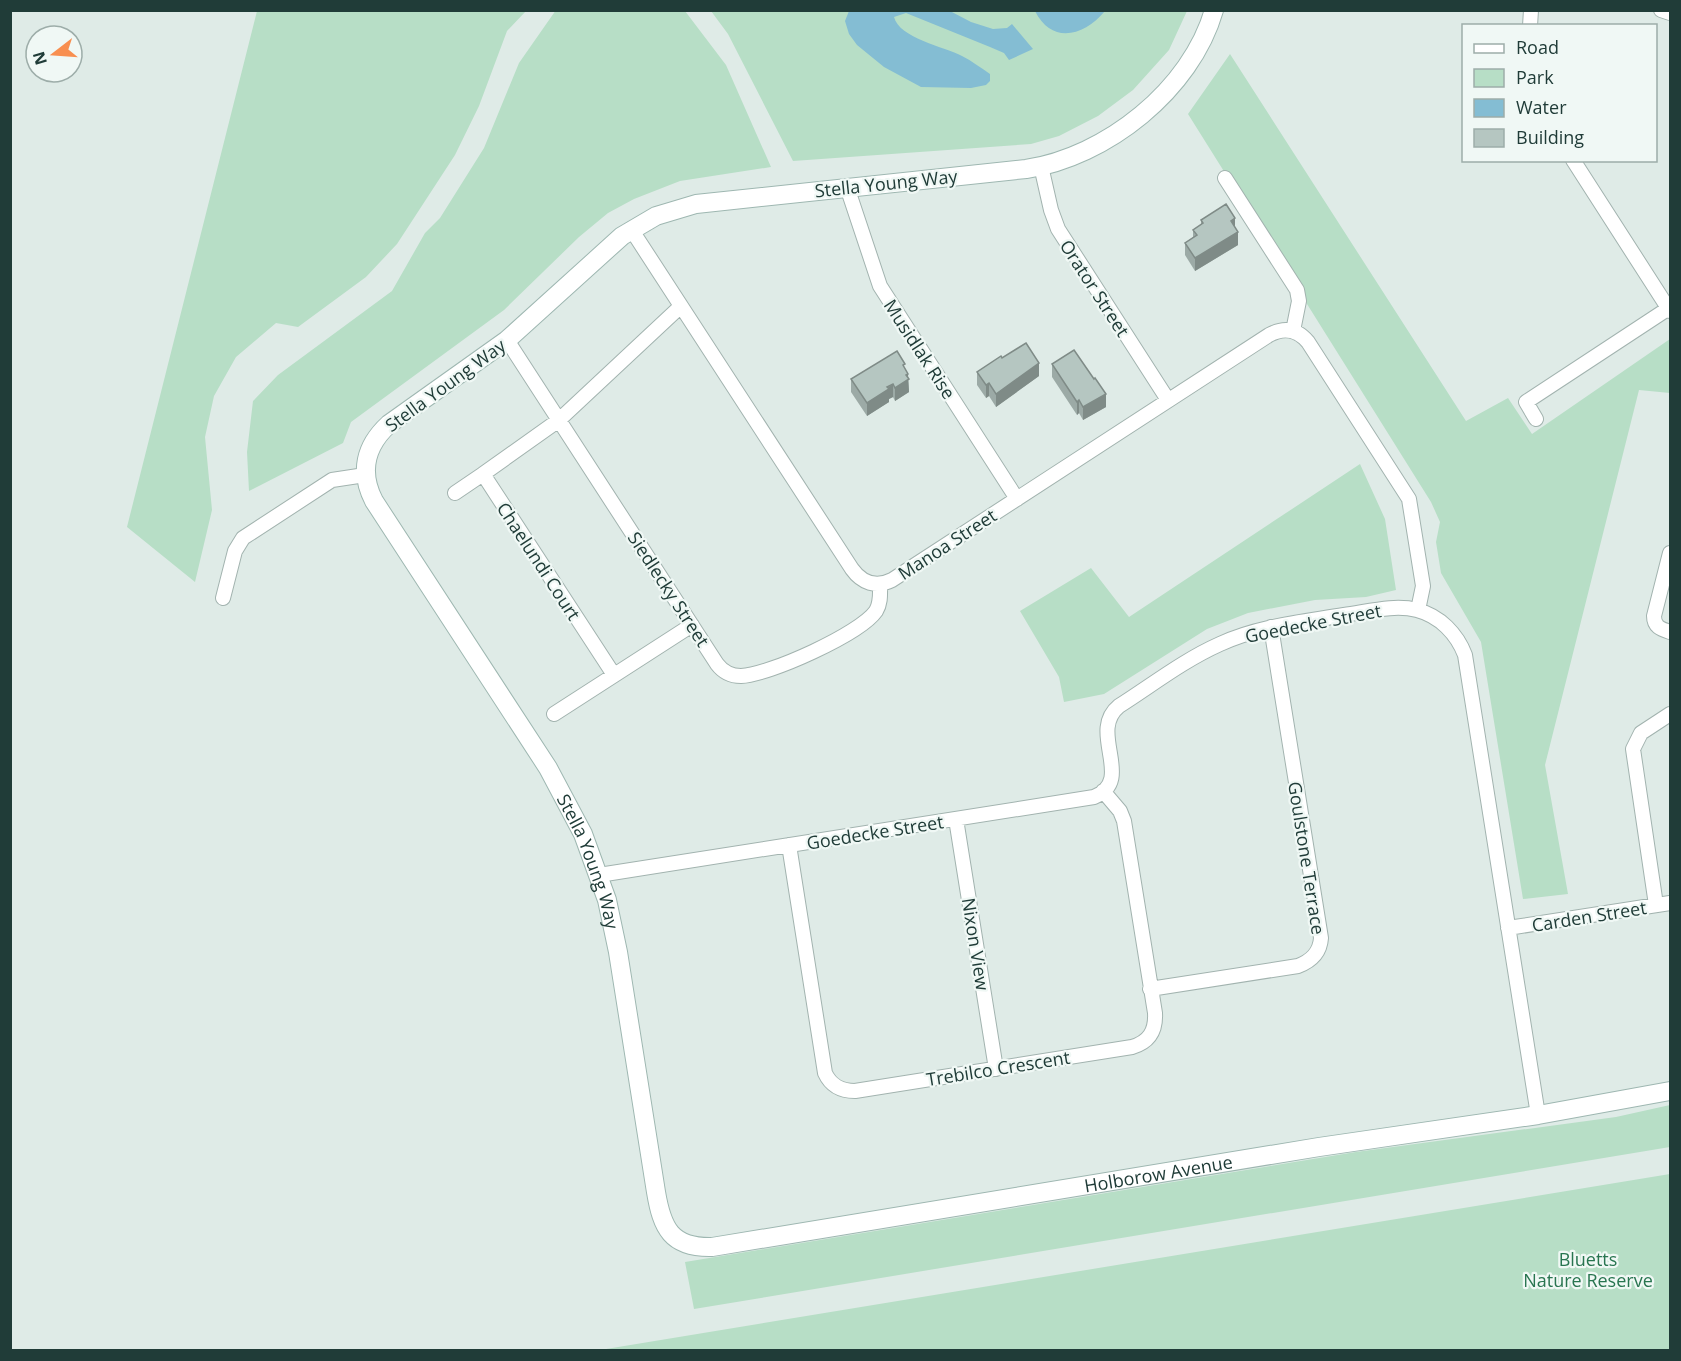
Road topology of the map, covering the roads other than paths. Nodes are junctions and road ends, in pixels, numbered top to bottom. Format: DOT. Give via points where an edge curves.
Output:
graph roads {
  1 [pos="1214,10"];
  2 [pos="1660,10"];
  3 [pos="1671,14"];
  4 [pos="1574,162"];
  5 [pos="1041,166"];
  6 [pos="1225,178"];
  7 [pos="846,188"];
  8 [pos="631,229"];
  9 [pos="681,306"];
  10 [pos="1670,309"];
  11 [pos="1293,331"];
  12 [pos="507,340"];
  13 [pos="1168,400"];
  14 [pos="1536,419"];
  15 [pos="559,420"];
  16 [pos="483,474"];
  17 [pos="365,475"];
  18 [pos="455,493"];
  19 [pos="1017,499"];
  20 [pos="1671,553"];
  21 [pos="880,584"];
  22 [pos="224,598"];
  23 [pos="1418,610"];
  24 [pos="692,625"];
  25 [pos="1271,627"];
  26 [pos="1671,632"];
  27 [pos="614,675"];
  28 [pos="554,714"];
  29 [pos="1671,714"];
  30 [pos="1103,791"];
  31 [pos="956,819"];
  32 [pos="789,845"];
  33 [pos="599,875"];
  34 [pos="1664,904"];
  35 [pos="1508,928"];
  36 [pos="1150,989"];
  37 [pos="996,1069"];
  38 [pos="1671,1091"];
  39 [pos="1538,1114"];
  40 [pos="660,1215"];
  1 -- 5 [label="street, Stella Young Way" via="1190,62 1156,102 1093,148"];
  2 -- 3 [label="street"];
  4 -- 10 [label="street"];
  5 -- 7 [label="street, Stella Young Way"];
  5 -- 13 [label="street, Orator Street" via="1058,229"];
  6 -- 11 [label="street" via="1297,290"];
  7 -- 8 [label="street, Stella Young Way" via="696,204 656,216"];
  7 -- 19 [label="street, Musidlak Rise" via="880,286"];
  8 -- 9 [label="street, Manoa Street"];
  8 -- 12 [label="street, Stella Young Way"];
  9 -- 15 [label="street"];
  9 -- 21 [label="street, Manoa Street" via="854,572 863,581"];
  10 -- 14 [label="street" via="1526,402"];
  11 -- 13 [label="street, Manoa Street" via="1269,335"];
  11 -- 23 [label="street" via="1308,342 1409,500 1423,586"];
  12 -- 15 [label="street, Siedlecky Street"];
  12 -- 17 [label="street, Stella Young Way" via="382,430 368,452"];
  13 -- 19 [label="street, Manoa Street"];
  15 -- 16 [label="street"];
  15 -- 24 [label="street, Siedlecky Street"];
  16 -- 18 [label="street"];
  16 -- 27 [label="street, Chaelundi Court"];
  17 -- 22 [label="street" via="330,481 243,538 235,551"];
  17 -- 33 [label="street, Stella Young Way" via="374,501 561,790"];
  19 -- 21 [label="street, Manoa Street"];
  20 -- 26 [label="street" via="1654,619 1659,627"];
  21 -- 24 [label="street, Siedlecky Street" via="879,605 868,619 811,654 748,675 722,670"];
  23 -- 25 [label="street, Goedecke Street" via="1389,608"];
  23 -- 35 [label="street, Goedecke Street" via="1444,625 1465,656"];
  24 -- 27 [label="street"];
  25 -- 30 [label="street, Goedecke Street" via="1206,651 1115,709 1106,729 1112,775"];
  25 -- 36 [label="street, Goulstone Terrace" via="1320,946 1314,957 1298,966"];
  27 -- 28 [label="street"];
  29 -- 34 [label="street" via="1641,733 1633,749"];
  30 -- 31 [label="street, Goedecke Street" via="1090,798"];
  30 -- 36 [label="street, Trebilco Crescent" via="1124,821"];
  31 -- 32 [label="street, Goedecke Street"];
  31 -- 37 [label="street, Nixon View"];
  32 -- 33 [label="street, Goedecke Street"];
  32 -- 37 [label="street, Trebilco Crescent" via="825,1073 832,1084 855,1091"];
  33 -- 40 [label="street, Stella Young Way" via="618,952"];
  34 -- 35 [label="street, Carden Street"];
  35 -- 39 [label="street, Goedecke Street"];
  36 -- 37 [label="street, Trebilco Crescent" via="1155,1028 1141,1044"];
  38 -- 39 [label="street, Holborow Avenue"];
  39 -- 40 [label="street, Holborow Avenue" via="712,1247 678,1240"];
}
